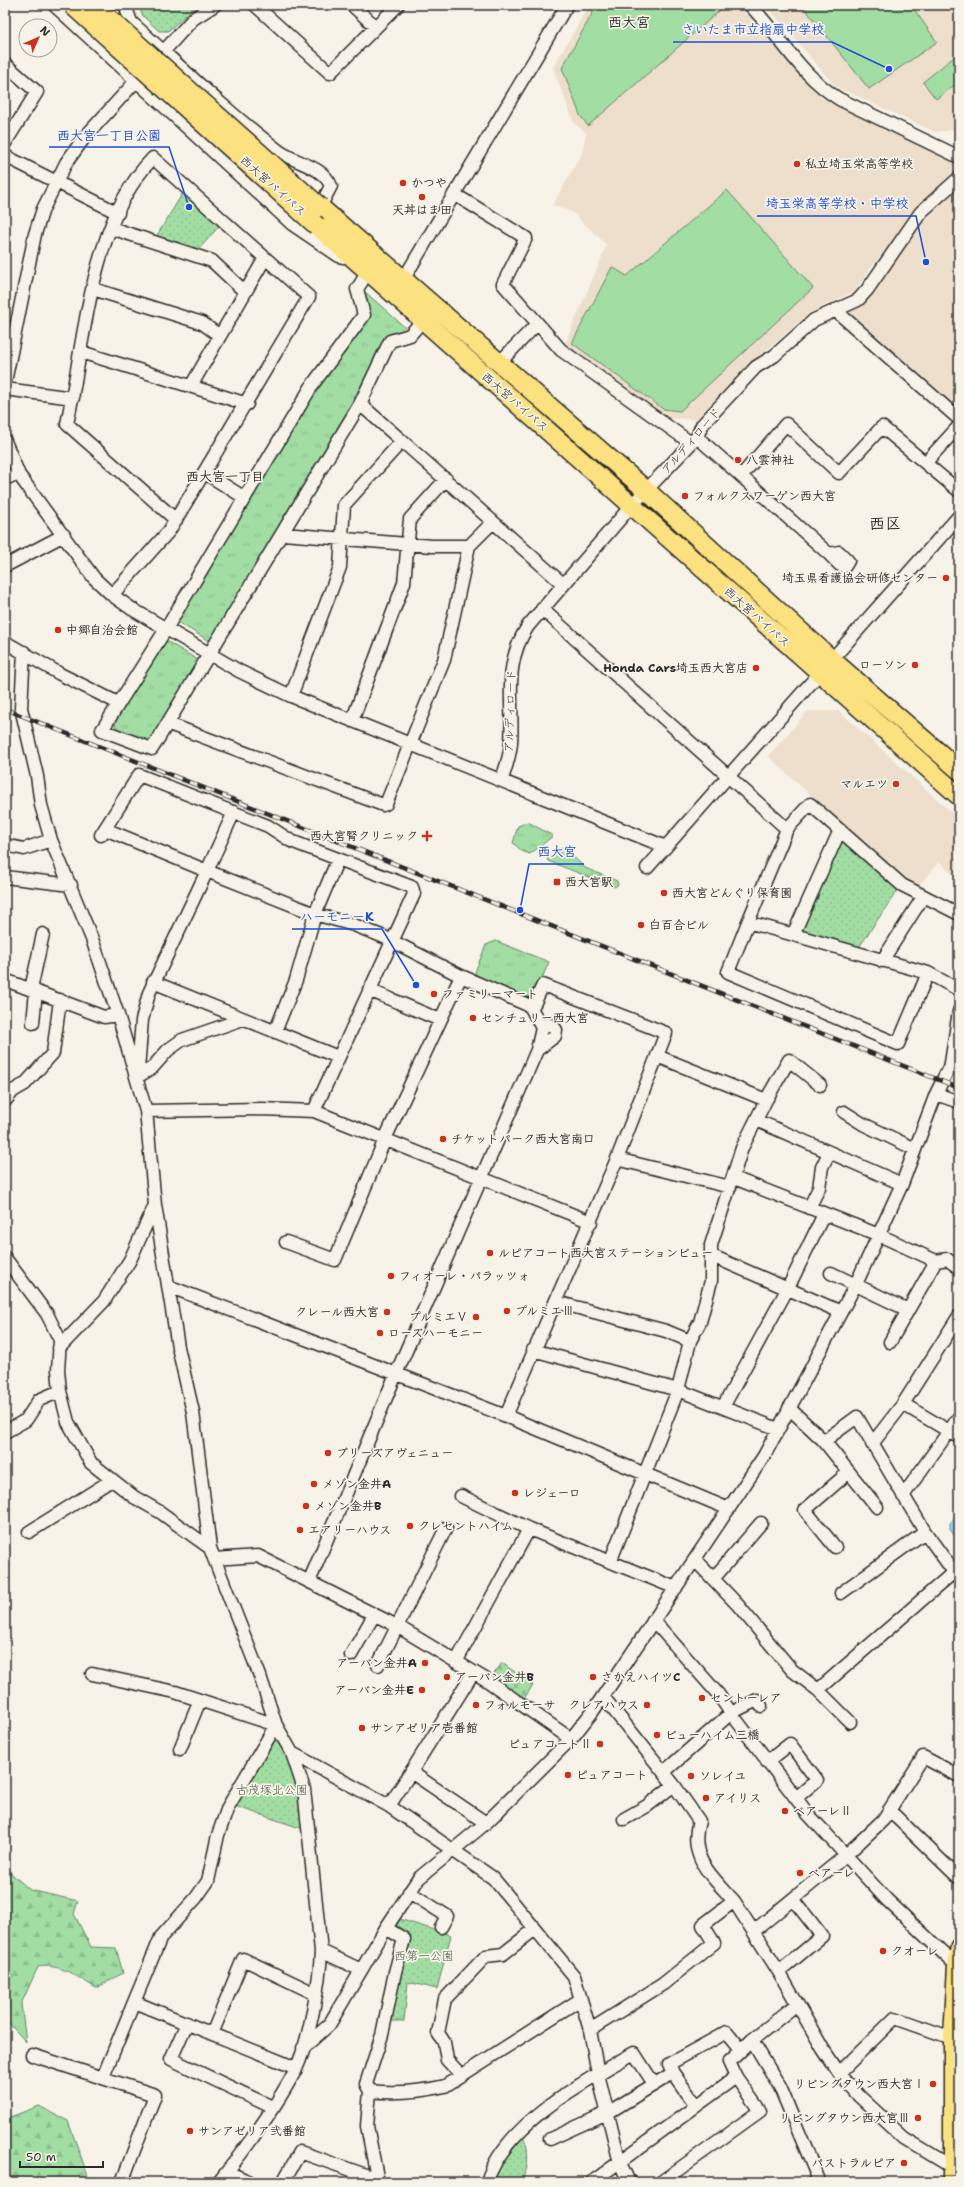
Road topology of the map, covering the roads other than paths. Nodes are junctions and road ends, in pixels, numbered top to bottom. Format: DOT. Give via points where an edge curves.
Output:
graph roads {
  1 [pos="54,5"];
  2 [pos="72,5"];
  3 [pos="94,5"];
  4 [pos="124,5"];
  5 [pos="215,5"];
  6 [pos="255,5"];
  7 [pos="352,5"];
  8 [pos="398,5"];
  9 [pos="567,5"];
  10 [pos="750,5"];
  11 [pos="376,27"];
  12 [pos="163,52"];
  13 [pos="5,64"];
  14 [pos="136,81"];
  15 [pos="228,111"];
  16 [pos="202,141"];
  17 [pos="5,143"];
  18 [pos="5,156"];
  19 [pos="959,157"];
  20 [pos="959,178"];
  21 [pos="54,182"];
  22 [pos="454,194"];
  23 [pos="320,207"];
  24 [pos="118,213"];
  25 [pos="111,228"];
  26 [pos="265,258"];
  27 [pos="352,258"];
  28 [pos="368,272"];
  29 [pos="403,280"];
  30 [pos="93,289"];
  31 [pos="245,292"];
  32 [pos="835,310"];
  33 [pos="422,321"];
  34 [pos="537,324"];
  35 [pos="220,336"];
  36 [pos="81,352"];
  37 [pos="499,363"];
  38 [pos="5,382"];
  39 [pos="191,386"];
  40 [pos="5,388"];
  41 [pos="73,398"];
  42 [pos="247,404"];
  43 [pos="360,404"];
  44 [pos="959,419"];
  45 [pos="959,426"];
  46 [pos="694,440"];
  47 [pos="5,441"];
  48 [pos="402,441"];
  49 [pos="926,462"];
  50 [pos="18,472"];
  51 [pos="205,473"];
  52 [pos="741,476"];
  53 [pos="5,479"];
  54 [pos="446,479"];
  55 [pos="647,490"];
  56 [pos="959,491"];
  57 [pos="245,498"];
  58 [pos="632,505"];
  59 [pos="959,516"];
  60 [pos="176,520"];
  61 [pos="493,522"];
  62 [pos="283,534"];
  63 [pos="64,535"];
  64 [pos="342,538"];
  65 [pos="409,544"];
  66 [pos="469,546"];
  67 [pos="829,554"];
  68 [pos="5,566"];
  69 [pos="563,584"];
  70 [pos="112,595"];
  71 [pos="542,609"];
  72 [pos="166,629"];
  73 [pos="5,642"];
  74 [pos="24,652"];
  75 [pos="210,654"];
  76 [pos="832,660"];
  77 [pos="819,674"];
  78 [pos="291,696"];
  79 [pos="118,703"];
  80 [pos="352,721"];
  81 [pos="169,724"];
  82 [pos="411,743"];
  83 [pos="959,770"];
  84 [pos="728,776"];
  85 [pos="502,779"];
  86 [pos="959,796"];
  87 [pos="234,812"];
  88 [pos="786,829"];
  89 [pos="840,830"];
  90 [pos="51,840"];
  91 [pos="5,845"];
  92 [pos="666,846"];
  93 [pos="338,859"];
  94 [pos="648,868"];
  95 [pos="207,871"];
  96 [pos="5,877"];
  97 [pos="70,885"];
  98 [pos="923,897"];
  99 [pos="315,914"];
  100 [pos="959,914"];
  101 [pos="748,922"];
  102 [pos="43,934"];
  103 [pos="793,935"];
  104 [pos="393,941"];
  105 [pos="882,961"];
  106 [pos="928,973"];
  107 [pos="461,976"];
  108 [pos="5,980"];
  109 [pos="153,982"];
  110 [pos="33,990"];
  111 [pos="369,990"];
  112 [pos="959,990"];
  113 [pos="60,1000"];
  114 [pos="530,1006"];
  115 [pos="959,1011"];
  116 [pos="118,1015"];
  117 [pos="243,1019"];
  118 [pos="440,1020"];
  119 [pos="33,1023"];
  120 [pos="276,1032"];
  121 [pos="657,1056"];
  122 [pos="338,1057"];
  123 [pos="138,1077"];
  124 [pos="820,1085"];
  125 [pos="936,1094"];
  126 [pos="766,1100"];
  127 [pos="5,1101"];
  128 [pos="959,1102"];
  129 [pos="146,1111"];
  130 [pos="314,1111"];
  131 [pos="844,1112"];
  132 [pos="756,1120"];
  133 [pos="385,1139"];
  134 [pos="915,1149"];
  135 [pos="829,1153"];
  136 [pos="617,1159"];
  137 [pos="482,1176"];
  138 [pos="732,1183"];
  139 [pos="902,1184"];
  140 [pos="155,1205"];
  141 [pos="809,1208"];
  142 [pos="824,1214"];
  143 [pos="591,1222"];
  144 [pos="879,1235"];
  145 [pos="286,1242"];
  146 [pos="712,1256"];
  147 [pos="5,1258"];
  148 [pos="936,1261"];
  149 [pos="959,1268"];
  150 [pos="831,1273"];
  151 [pos="856,1284"];
  152 [pos="168,1286"];
  153 [pos="788,1288"];
  154 [pos="556,1302"];
  155 [pos="908,1310"];
  156 [pos="841,1312"];
  157 [pos="959,1316"];
  158 [pos="690,1340"];
  159 [pos="890,1342"];
  160 [pos="59,1348"];
  161 [pos="533,1350"];
  162 [pos="396,1374"];
  163 [pos="678,1390"];
  164 [pos="60,1391"];
  165 [pos="903,1404"];
  166 [pos="723,1407"];
  167 [pos="789,1408"];
  168 [pos="506,1416"];
  169 [pos="959,1417"];
  170 [pos="778,1429"];
  171 [pos="5,1432"];
  172 [pos="955,1434"];
  173 [pos="824,1441"];
  174 [pos="872,1444"];
  175 [pos="849,1472"];
  176 [pos="646,1475"];
  177 [pos="112,1480"];
  178 [pos="461,1496"];
  179 [pos="903,1496"];
  180 [pos="877,1507"];
  181 [pos="729,1509"];
  182 [pos="761,1523"];
  183 [pos="446,1528"];
  184 [pos="529,1529"];
  185 [pos="29,1532"];
  186 [pos="925,1532"];
  187 [pos="835,1547"];
  188 [pos="212,1553"];
  189 [pos="695,1560"];
  190 [pos="610,1562"];
  191 [pos="956,1575"];
  192 [pos="713,1579"];
  193 [pos="309,1582"];
  194 [pos="676,1588"];
  195 [pos="841,1593"];
  196 [pos="374,1615"];
  197 [pos="653,1620"];
  198 [pos="396,1626"];
  199 [pos="351,1655"];
  200 [pos="456,1662"];
  201 [pos="378,1665"];
  202 [pos="473,1673"];
  203 [pos="92,1674"];
  204 [pos="818,1690"];
  205 [pos="604,1698"];
  206 [pos="200,1700"];
  207 [pos="761,1706"];
  208 [pos="731,1713"];
  209 [pos="850,1722"];
  210 [pos="276,1725"];
  211 [pos="571,1739"];
  212 [pos="180,1749"];
  213 [pos="292,1752"];
  214 [pos="767,1762"];
  215 [pos="411,1772"];
  216 [pos="664,1772"];
  217 [pos="959,1776"];
  218 [pos="674,1785"];
  219 [pos="796,1798"];
  220 [pos="389,1806"];
  221 [pos="890,1810"];
  222 [pos="624,1819"];
  223 [pos="486,1823"];
  224 [pos="453,1849"];
  225 [pos="845,1856"];
  226 [pos="959,1878"];
  227 [pos="409,1892"];
  228 [pos="793,1899"];
  229 [pos="734,1901"];
  230 [pos="441,1927"];
  231 [pos="386,1928"];
  232 [pos="535,1929"];
  233 [pos="754,1931"];
  234 [pos="959,1946"];
  235 [pos="321,1951"];
  236 [pos="956,1965"];
  237 [pos="361,1970"];
  238 [pos="779,1972"];
  239 [pos="316,1994"];
  240 [pos="581,1998"];
  241 [pos="134,2002"];
  242 [pos="797,2004"];
  243 [pos="187,2023"];
  244 [pos="590,2030"];
  245 [pos="212,2034"];
  246 [pos="952,2038"];
  247 [pos="752,2040"];
  248 [pos="303,2048"];
  249 [pos="741,2049"];
  250 [pos="32,2055"];
  251 [pos="296,2068"];
  252 [pos="673,2073"];
  253 [pos="839,2073"];
  254 [pos="598,2074"];
  255 [pos="461,2075"];
  256 [pos="104,2077"];
  257 [pos="736,2077"];
  258 [pos="654,2084"];
  259 [pos="370,2091"];
  260 [pos="956,2099"];
  261 [pos="696,2105"];
  262 [pos="272,2107"];
  263 [pos="609,2112"];
  264 [pos="550,2139"];
  265 [pos="620,2163"];
  266 [pos="952,2175"];
  267 [pos="223,2177"];
  268 [pos="377,2180"];
  269 [pos="819,2181"];
  270 [pos="122,2182"];
  271 [pos="250,2182"];
  272 [pos="283,2182"];
  273 [pos="487,2182"];
  274 [pos="592,2182"];
  275 [pos="629,2182"];
  276 [pos="661,2182"];
  1 -- 14 [label="street"];
  2 -- 27 [label="highway, 西大宮バイパス, bridge"];
  3 -- 23 [label="highway, 西大宮バイパス, bridge"];
  4 -- 12 [label="street" via="131,22"];
  5 -- 12 [label="street" via="193,19"];
  6 -- 11 [label="street" via="330,73"];
  7 -- 11 [label="street"];
  8 -- 11 [label="street"];
  9 -- 22 [label="street"];
  10 -- 19 [label="street" via="810,78 822,88 839,100"];
  12 -- 15 [label="street"];
  13 -- 17 [label="street" via="37,92"];
  14 -- 16 [label="street"];
  14 -- 21 [label="street" via="84,138"];
  15 -- 16 [label="street"];
  15 -- 23 [label="street" via="282,153 324,176 331,186"];
  16 -- 27 [label="street" via="292,224 340,256"];
  18 -- 21 [label="street"];
  20 -- 32 [label="street, アルディロード" via="921,212 858,300"];
  21 -- 24 [label="street"];
  21 -- 38 [label="street" via="35,234"];
  22 -- 29 [label="street"];
  22 -- 34 [label="street" via="526,238 503,284"];
  23 -- 29 [label="highway, 西大宮バイパス"];
  24 -- 25 [label="street"];
  24 -- 26 [label="street" via="138,174 153,158"];
  25 -- 30 [label="street"];
  25 -- 31 [label="street" via="212,261"];
  26 -- 31 [label="street"];
  26 -- 42 [label="street" via="309,297"];
  27 -- 28 [label="highway, 西大宮バイパス"];
  28 -- 33 [label="highway, 西大宮バイパス"];
  28 -- 57 [label="street" via="357,289 364,315 313,384"];
  29 -- 37 [label="highway, 西大宮バイパス"];
  30 -- 35 [label="street" via="202,323"];
  30 -- 36 [label="street"];
  31 -- 35 [label="street"];
  32 -- 44 [label="street"];
  32 -- 46 [label="street, アルディロード" via="814,320 774,356 756,367 702,425"];
  33 -- 43 [label="street" via="410,336 390,341"];
  33 -- 58 [label="highway, 西大宮バイパス"];
  34 -- 37 [label="street"];
  34 -- 46 [label="street" via="561,350"];
  35 -- 39 [label="street"];
  36 -- 39 [label="street"];
  36 -- 41 [label="street"];
  37 -- 55 [label="highway, 西大宮バイパス"];
  39 -- 42 [label="street"];
  40 -- 41 [label="street"];
  41 -- 60 [label="street" via="67,424"];
  42 -- 51 [label="street"];
  43 -- 48 [label="street"];
  43 -- 62 [label="street"];
  45 -- 49 [label="street"];
  46 -- 52 [label="street"];
  46 -- 55 [label="street, アルディロード"];
  47 -- 50 [label="street"];
  48 -- 54 [label="street"];
  48 -- 64 [label="street" via="344,505"];
  49 -- 52 [label="street" via="882,427 839,473 786,424"];
  49 -- 56 [label="street"];
  50 -- 53 [label="street"];
  50 -- 63 [label="street"];
  51 -- 57 [label="street"];
  51 -- 60 [label="street"];
  52 -- 67 [label="street"];
  54 -- 61 [label="street"];
  54 -- 65 [label="street" via="410,519"];
  55 -- 58 [label="street, アルディロード"];
  55 -- 76 [label="highway, 西大宮バイパス"];
  57 -- 72 [label="street"];
  58 -- 69 [label="street, アルディロード"];
  58 -- 77 [label="highway, 西大宮バイパス"];
  59 -- 76 [label="street"];
  60 -- 70 [label="street"];
  61 -- 66 [label="street"];
  61 -- 69 [label="street"];
  62 -- 64 [label="street"];
  62 -- 75 [label="street"];
  63 -- 68 [label="street"];
  63 -- 70 [label="street" via="94,578"];
  64 -- 65 [label="street"];
  64 -- 78 [label="street" via="340,567"];
  65 -- 66 [label="street"];
  65 -- 80 [label="street" via="404,583"];
  66 -- 82 [label="street" via="444,660"];
  69 -- 71 [label="street, アルディロード"];
  70 -- 72 [label="street"];
  71 -- 84 [label="street"];
  71 -- 85 [label="street, アルディロード" via="522,635 513,660 510,676 511,744"];
  72 -- 75 [label="street"];
  72 -- 79 [label="street"];
  73 -- 74 [label="street"];
  74 -- 79 [label="street" via="60,674"];
  74 -- 90 [label="street" via="21,708"];
  75 -- 78 [label="street"];
  75 -- 81 [label="street"];
  76 -- 77 [label="street"];
  76 -- 83 [label="highway, 西大宮バイパス"];
  77 -- 84 [label="street"];
  77 -- 86 [label="highway, 西大宮バイパス"];
  78 -- 80 [label="street"];
  79 -- 81 [label="street" via="102,730 152,749"];
  80 -- 82 [label="street"];
  81 -- 82 [label="street" via="383,805 386,804"];
  82 -- 85 [label="street"];
  84 -- 88 [label="street"];
  84 -- 92 [label="street"];
  85 -- 92 [label="street"];
  87 -- 93 [label="street" via="268,826 291,841"];
  87 -- 95 [label="street"];
  87 -- 95 [label="street" via="139,775 103,832"];
  88 -- 89 [label="street" via="810,804"];
  88 -- 101 [label="street"];
  89 -- 98 [label="street" via="902,885"];
  89 -- 103 [label="street"];
  90 -- 91 [label="street" via="24,849"];
  90 -- 97 [label="street"];
  92 -- 94 [label="street"];
  93 -- 99 [label="street"];
  93 -- 104 [label="street" via="412,887 414,894"];
  95 -- 99 [label="street"];
  95 -- 109 [label="street"];
  96 -- 97 [label="street"];
  97 -- 116 [label="street"];
  98 -- 100 [label="street"];
  98 -- 105 [label="street"];
  99 -- 104 [label="street" via="354,925"];
  99 -- 120 [label="street" via="296,980"];
  101 -- 103 [label="street"];
  101 -- 106 [label="street" via="728,972 898,1044"];
  102 -- 110 [label="street"];
  103 -- 105 [label="street"];
  104 -- 107 [label="street"];
  104 -- 111 [label="street"];
  105 -- 106 [label="street"];
  106 -- 112 [label="street"];
  107 -- 114 [label="street"];
  107 -- 118 [label="street"];
  108 -- 110 [label="street"];
  109 -- 117 [label="street"];
  109 -- 123 [label="street" via="142,1020"];
  110 -- 113 [label="street"];
  110 -- 119 [label="street"];
  111 -- 118 [label="street"];
  111 -- 122 [label="street"];
  113 -- 116 [label="street" via="104,1017"];
  113 -- 127 [label="street" via="53,1053 25,1084 13,1091"];
  114 -- 121 [label="street" via="534,1004 543,984 666,1033"];
  114 -- 137 [label="street" via="542,1028 537,1050"];
  115 -- 125 [label="street" via="950,1063"];
  116 -- 123 [label="street"];
  117 -- 120 [label="street"];
  117 -- 123 [label="street" via="182,1040 168,1050 152,1068"];
  118 -- 133 [label="street"];
  120 -- 122 [label="street"];
  121 -- 126 [label="street"];
  121 -- 136 [label="street"];
  122 -- 130 [label="street"];
  123 -- 129 [label="street"];
  124 -- 126 [label="street" via="789,1060"];
  125 -- 128 [label="street"];
  125 -- 134 [label="street"];
  126 -- 132 [label="street"];
  129 -- 130 [label="street"];
  129 -- 140 [label="street"];
  130 -- 133 [label="street"];
  131 -- 134 [label="street"];
  132 -- 135 [label="street"];
  132 -- 138 [label="street" via="742,1148"];
  133 -- 137 [label="street"];
  133 -- 145 [label="street" via="335,1260"];
  134 -- 139 [label="street"];
  135 -- 139 [label="street"];
  135 -- 141 [label="street" via="822,1167 819,1188"];
  136 -- 138 [label="street"];
  136 -- 143 [label="street"];
  137 -- 143 [label="street"];
  137 -- 162 [label="street"];
  138 -- 141 [label="street"];
  138 -- 146 [label="street" via="712,1245"];
  139 -- 144 [label="street"];
  140 -- 152 [label="street"];
  140 -- 160 [label="street" via="130,1260 104,1301"];
  141 -- 142 [label="street"];
  142 -- 144 [label="street"];
  142 -- 153 [label="street"];
  143 -- 154 [label="street"];
  144 -- 148 [label="street"];
  144 -- 151 [label="street"];
  146 -- 153 [label="street"];
  146 -- 158 [label="street" via="711,1281 700,1322"];
  147 -- 160 [label="street" via="47,1314 60,1340"];
  148 -- 149 [label="street" via="947,1259"];
  148 -- 155 [label="street"];
  150 -- 151 [label="street"];
  151 -- 155 [label="street"];
  151 -- 156 [label="street"];
  152 -- 162 [label="street"];
  152 -- 188 [label="street" via="178,1347 193,1412"];
  153 -- 156 [label="street"];
  153 -- 166 [label="street"];
  154 -- 158 [label="street" via="666,1331"];
  154 -- 161 [label="street"];
  155 -- 159 [label="street"];
  156 -- 167 [label="street"];
  157 -- 165 [label="street"];
  158 -- 163 [label="street"];
  160 -- 164 [label="street"];
  161 -- 163 [label="street"];
  161 -- 168 [label="street"];
  162 -- 168 [label="street"];
  162 -- 193 [label="street"];
  163 -- 166 [label="street"];
  163 -- 176 [label="street"];
  164 -- 171 [label="street" via="38,1400 26,1420"];
  164 -- 177 [label="street" via="68,1422 90,1463"];
  165 -- 172 [label="street"];
  165 -- 174 [label="street"];
  166 -- 170 [label="street"];
  167 -- 170 [label="street"];
  167 -- 173 [label="street"];
  168 -- 176 [label="street"];
  169 -- 172 [label="street"];
  170 -- 181 [label="street" via="764,1456"];
  172 -- 179 [label="street"];
  173 -- 174 [label="street" via="857,1417"];
  173 -- 175 [label="street"];
  174 -- 179 [label="street"];
  175 -- 180 [label="street"];
  175 -- 187 [label="street" via="804,1510"];
  176 -- 181 [label="street"];
  176 -- 190 [label="street"];
  177 -- 185 [label="street"];
  177 -- 188 [label="street" via="160,1512"];
  178 -- 184 [label="street"];
  179 -- 186 [label="street"];
  181 -- 189 [label="street"];
  182 -- 192 [label="street"];
  183 -- 198 [label="street"];
  184 -- 190 [label="street"];
  184 -- 200 [label="street"];
  186 -- 191 [label="street"];
  186 -- 195 [label="street"];
  188 -- 193 [label="street" via="258,1556"];
  188 -- 210 [label="street" via="260,1676"];
  189 -- 192 [label="street"];
  189 -- 194 [label="street"];
  190 -- 194 [label="street"];
  191 -- 204 [label="street"];
  192 -- 204 [label="street" via="792,1670"];
  193 -- 196 [label="street"];
  194 -- 197 [label="street"];
  196 -- 198 [label="street"];
  196 -- 199 [label="street"];
  197 -- 205 [label="street"];
  197 -- 208 [label="street" via="718,1694"];
  198 -- 200 [label="street"];
  198 -- 201 [label="street"];
  200 -- 202 [label="street"];
  202 -- 211 [label="street"];
  202 -- 215 [label="street"];
  203 -- 206 [label="street"];
  204 -- 209 [label="street"];
  205 -- 211 [label="street"];
  205 -- 216 [label="street"];
  206 -- 210 [label="street"];
  206 -- 212 [label="street"];
  207 -- 208 [label="street" via="757,1700"];
  208 -- 214 [label="street"];
  208 -- 216 [label="street"];
  210 -- 213 [label="street"];
  210 -- 241 [label="street" via="228,1807 218,1835 208,1881 161,1937"];
  211 -- 223 [label="street"];
  213 -- 220 [label="street"];
  213 -- 235 [label="street" via="304,1789"];
  214 -- 219 [label="street"];
  214 -- 219 [label="street" via="790,1744 817,1780"];
  215 -- 220 [label="street"];
  215 -- 223 [label="street"];
  216 -- 218 [label="street"];
  217 -- 221 [label="street" via="923,1757"];
  218 -- 222 [label="street" via="647,1806"];
  218 -- 229 [label="street" via="699,1821 695,1834 696,1848 706,1869"];
  219 -- 225 [label="street"];
  220 -- 224 [label="street"];
  221 -- 225 [label="street"];
  221 -- 226 [label="street"];
  223 -- 224 [label="street"];
  224 -- 227 [label="street" via="419,1878"];
  224 -- 232 [label="street" via="493,1878"];
  225 -- 228 [label="street"];
  225 -- 236 [label="street"];
  227 -- 230 [label="street" via="447,1916"];
  227 -- 231 [label="street"];
  228 -- 233 [label="street"];
  228 -- 238 [label="street" via="822,1936"];
  229 -- 233 [label="street"];
  229 -- 244 [label="street" via="702,1925 714,1943 663,1984"];
  231 -- 237 [label="street"];
  231 -- 259 [label="street" via="404,1939 382,2035 366,2084"];
  232 -- 240 [label="street" via="574,1976"];
  232 -- 255 [label="street" via="503,1954 486,1956 445,1999 438,2033 444,2042 447,2060"];
  233 -- 238 [label="street"];
  234 -- 236 [label="main road"];
  235 -- 237 [label="street"];
  235 -- 239 [label="street"];
  236 -- 246 [label="main road"];
  237 -- 248 [label="street" via="329,2024"];
  238 -- 242 [label="street"];
  239 -- 245 [label="street" via="243,1959"];
  239 -- 248 [label="street"];
  240 -- 244 [label="street"];
  240 -- 255 [label="street"];
  241 -- 243 [label="street"];
  241 -- 256 [label="street"];
  242 -- 247 [label="street"];
  242 -- 253 [label="street"];
  243 -- 245 [label="street"];
  243 -- 262 [label="street" via="171,2059"];
  244 -- 254 [label="street"];
  245 -- 251 [label="street"];
  246 -- 253 [label="street" via="895,2018"];
  246 -- 260 [label="main road"];
  247 -- 249 [label="street"];
  247 -- 269 [label="street" via="780,2087"];
  248 -- 251 [label="street"];
  249 -- 252 [label="street" via="726,2032 669,2064"];
  249 -- 257 [label="street" via="729,2062"];
  250 -- 256 [label="street"];
  251 -- 262 [label="street"];
  252 -- 258 [label="street"];
  252 -- 261 [label="street"];
  253 -- 266 [label="street" via="859,2096 904,2138"];
  254 -- 258 [label="street" via="634,2053"];
  254 -- 263 [label="street"];
  254 -- 273 [label="street" via="528,2122 511,2139 489,2174"];
  255 -- 259 [label="street" via="445,2086 422,2092"];
  256 -- 270 [label="street" via="155,2095"];
  257 -- 261 [label="street"];
  257 -- 276 [label="street" via="760,2111"];
  258 -- 263 [label="street"];
  259 -- 268 [label="street" via="367,2126"];
  260 -- 266 [label="main road"];
  261 -- 265 [label="street"];
  262 -- 267 [label="street"];
  263 -- 264 [label="street"];
  263 -- 265 [label="street"];
  265 -- 274 [label="street"];
  265 -- 275 [label="street"];
  267 -- 271 [label="street"];
  268 -- 272 [label="street" via="300,2152"];
}
